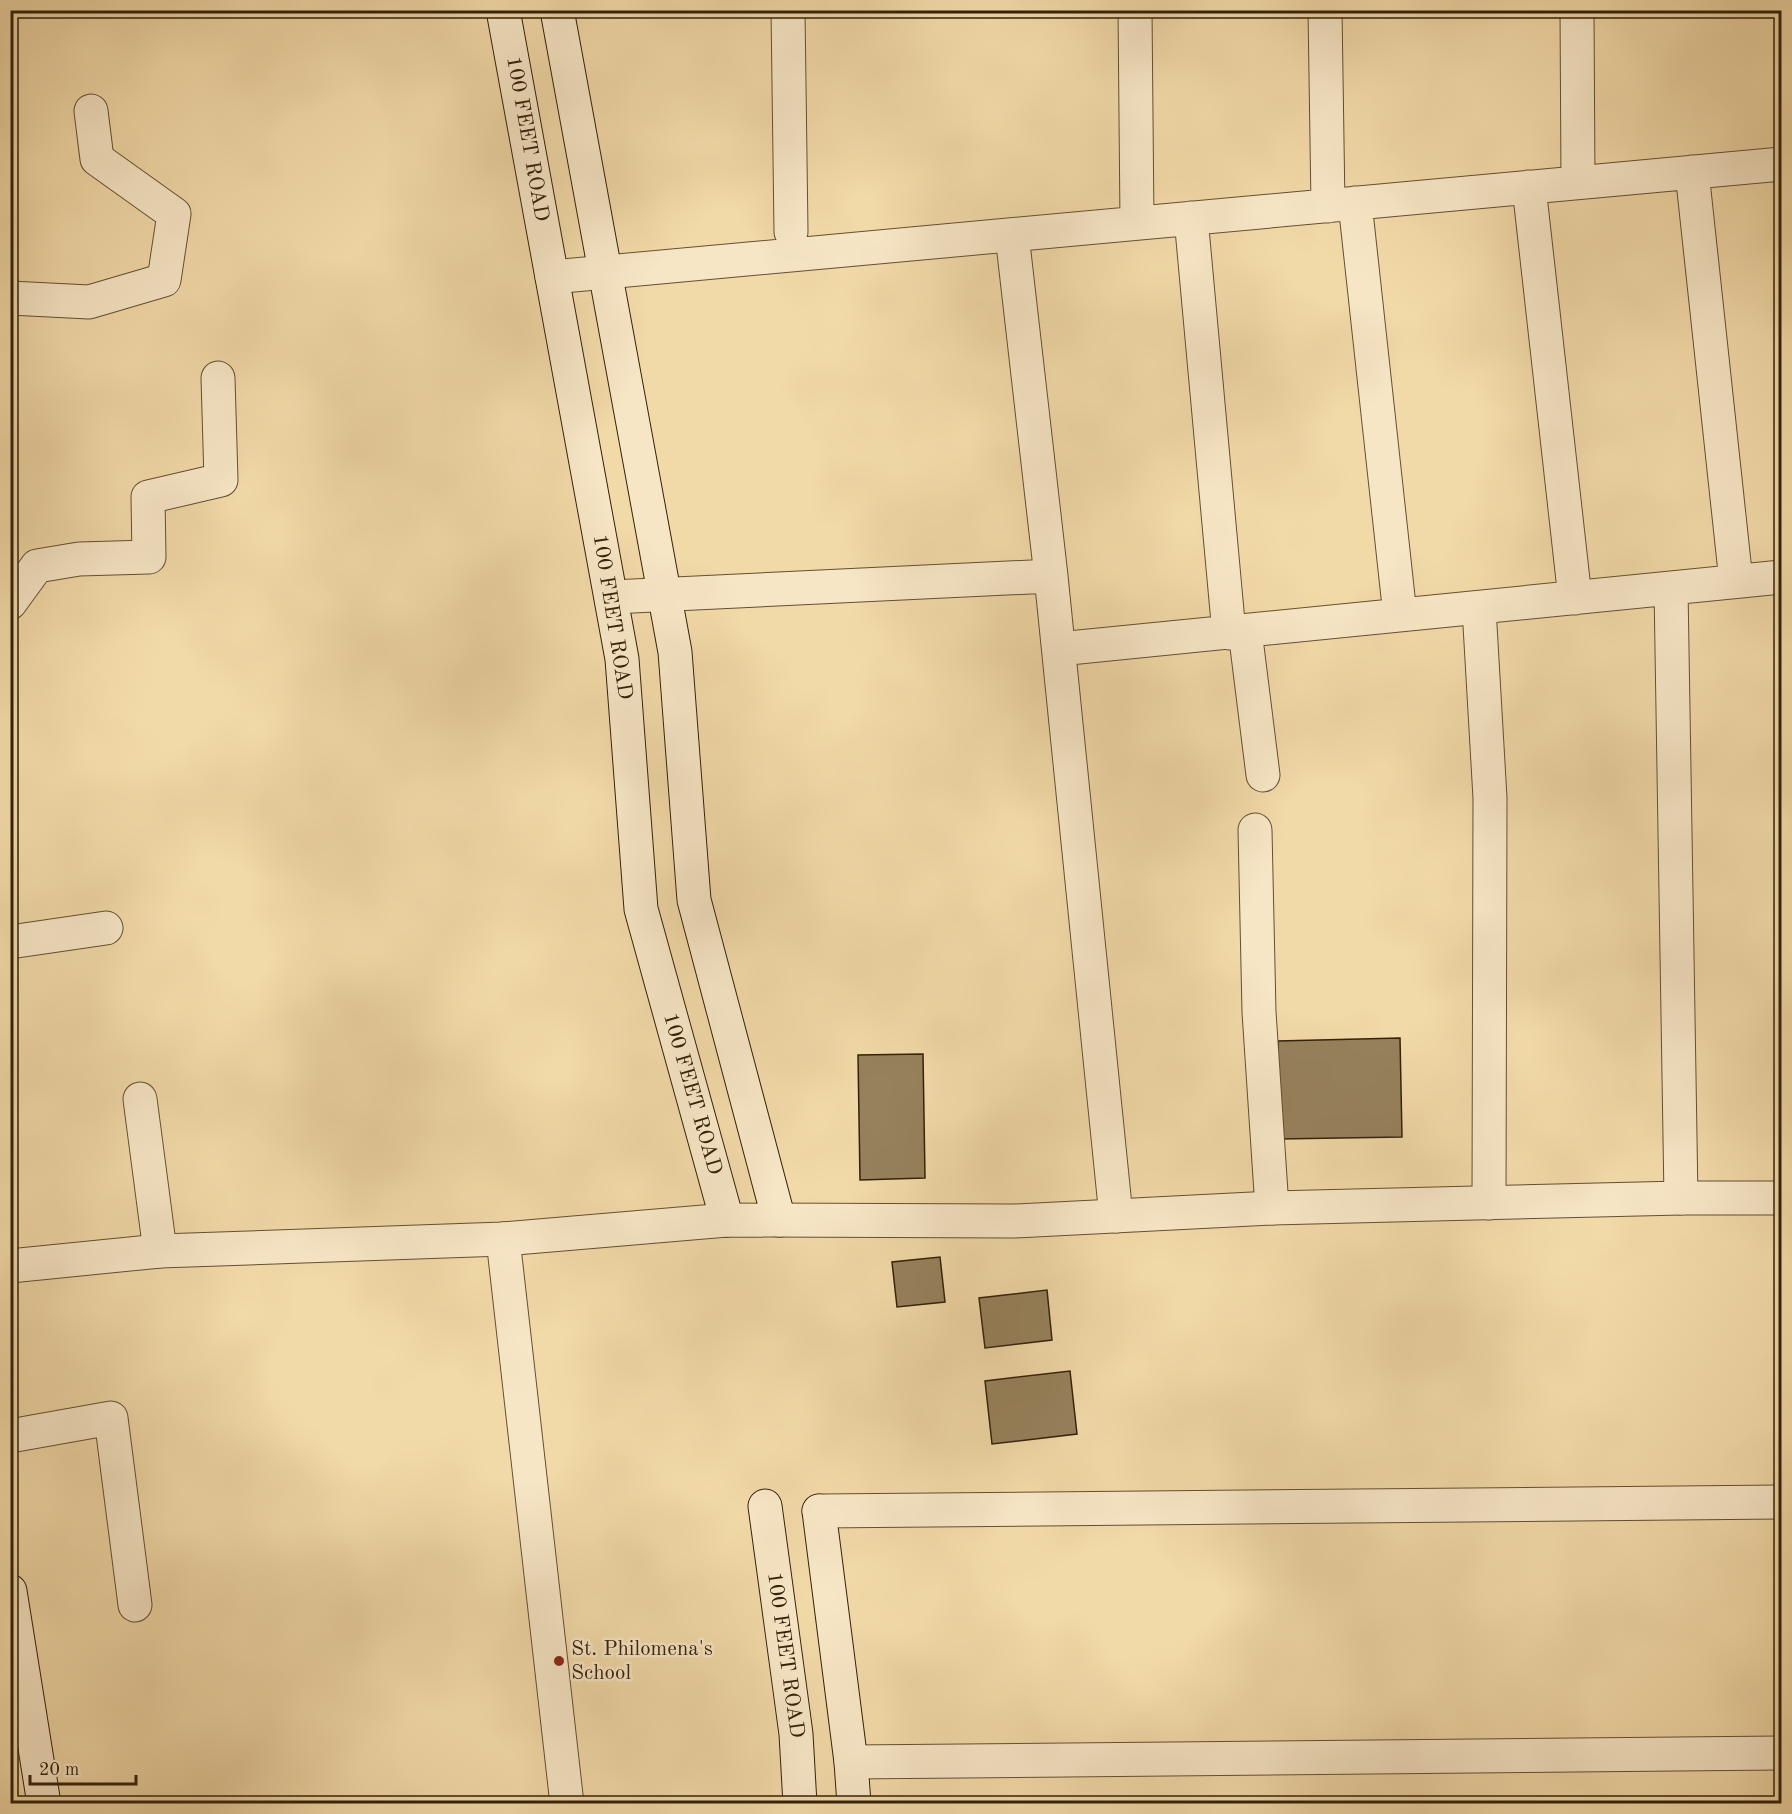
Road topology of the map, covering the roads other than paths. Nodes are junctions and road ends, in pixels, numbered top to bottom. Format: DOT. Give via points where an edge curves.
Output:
graph roads {
  1 [pos="503,10"];
  2 [pos="557,10"];
  3 [pos="788,10"];
  4 [pos="1135,10"];
  5 [pos="1325,10"];
  6 [pos="1577,10"];
  7 [pos="91,111"];
  8 [pos="1782,164"];
  9 [pos="1692,172"];
  10 [pos="1578,182"];
  11 [pos="1529,187"];
  12 [pos="1342,204"];
  13 [pos="1191,218"];
  14 [pos="1137,223"];
  15 [pos="791,232"];
  16 [pos="1012,235"];
  17 [pos="605,272"];
  18 [pos="552,277"];
  19 [pos="10,298"];
  20 [pos="218,378"];
  21 [pos="1051,576"];
  22 [pos="1782,577"];
  23 [pos="1736,582"];
  24 [pos="1671,588"];
  25 [pos="665,595"];
  26 [pos="612,597"];
  27 [pos="1575,598"];
  28 [pos="10,603"];
  29 [pos="1479,608"];
  30 [pos="1400,615"];
  31 [pos="1237,632"];
  32 [pos="1059,650"];
  33 [pos="1263,775"];
  34 [pos="1255,830"];
  35 [pos="106,928"];
  36 [pos="10,942"];
  37 [pos="140,1100"];
  38 [pos="1681,1198"];
  39 [pos="1782,1198"];
  40 [pos="1489,1203"];
  41 [pos="1272,1208"];
  42 [pos="1116,1216"];
  43 [pos="727,1220"];
  44 [pos="779,1220"];
  45 [pos="503,1239"];
  46 [pos="160,1251"];
  47 [pos="10,1266"];
  48 [pos="10,1436"];
  49 [pos="1782,1502"];
  50 [pos="765,1506"];
  51 [pos="10,1591"];
  52 [pos="135,1605"];
  53 [pos="18,1680"];
  54 [pos="1782,1753"];
  55 [pos="851,1762"];
  56 [pos="44,1803"];
  57 [pos="567,1803"];
  58 [pos="800,1803"];
  59 [pos="854,1803"];
  1 -- 18 [label="street, 100 FEET ROAD"];
  2 -- 17 [label="street"];
  3 -- 15 [label="street"];
  4 -- 14 [label="street"];
  5 -- 12 [label="street"];
  6 -- 10 [label="street"];
  7 -- 19 [label="street" via="97,159 174,214 164,280 89,302"];
  8 -- 9 [label="street"];
  9 -- 10 [label="street"];
  9 -- 23 [label="street"];
  10 -- 11 [label="street"];
  11 -- 12 [label="street"];
  11 -- 27 [label="street"];
  12 -- 13 [label="street"];
  12 -- 30 [label="street"];
  13 -- 14 [label="street"];
  13 -- 31 [label="street"];
  14 -- 16 [label="street"];
  16 -- 17 [label="street"];
  16 -- 21 [label="street"];
  17 -- 18 [label="street"];
  17 -- 25 [label="street"];
  18 -- 26 [label="street, 100 FEET ROAD"];
  20 -- 28 [label="street" via="221,480 148,497 149,557 79,559 37,566"];
  21 -- 25 [label="street"];
  21 -- 32 [label="street"];
  22 -- 23 [label="street"];
  23 -- 24 [label="street"];
  24 -- 27 [label="street"];
  24 -- 38 [label="street"];
  25 -- 26 [label="street"];
  25 -- 44 [label="street" via="675,652 693,900"];
  26 -- 43 [label="street, 100 FEET ROAD" via="622,659 641,909"];
  27 -- 29 [label="street"];
  29 -- 30 [label="street"];
  29 -- 40 [label="street" via="1490,798"];
  30 -- 31 [label="street"];
  31 -- 32 [label="street"];
  31 -- 33 [label="street"];
  32 -- 42 [label="street"];
  34 -- 41 [label="street" via="1259,1012"];
  35 -- 36 [label="street"];
  37 -- 46 [label="street"];
  38 -- 39 [label="street"];
  38 -- 40 [label="street"];
  40 -- 41 [label="street"];
  41 -- 42 [label="street"];
  42 -- 44 [label="street" via="1014,1221"];
  43 -- 44 [label="street"];
  43 -- 45 [label="street"];
  45 -- 46 [label="street"];
  45 -- 57 [label="street"];
  46 -- 47 [label="street"];
  48 -- 52 [label="street" via="111,1418"];
  49 -- 55 [label="street" via="819,1511"];
  50 -- 58 [label="street, 100 FEET ROAD" via="796,1734"];
  51 -- 53 [label="street"];
  53 -- 56 [label="street"];
  54 -- 55 [label="street"];
  55 -- 59 [label="street"];
}
